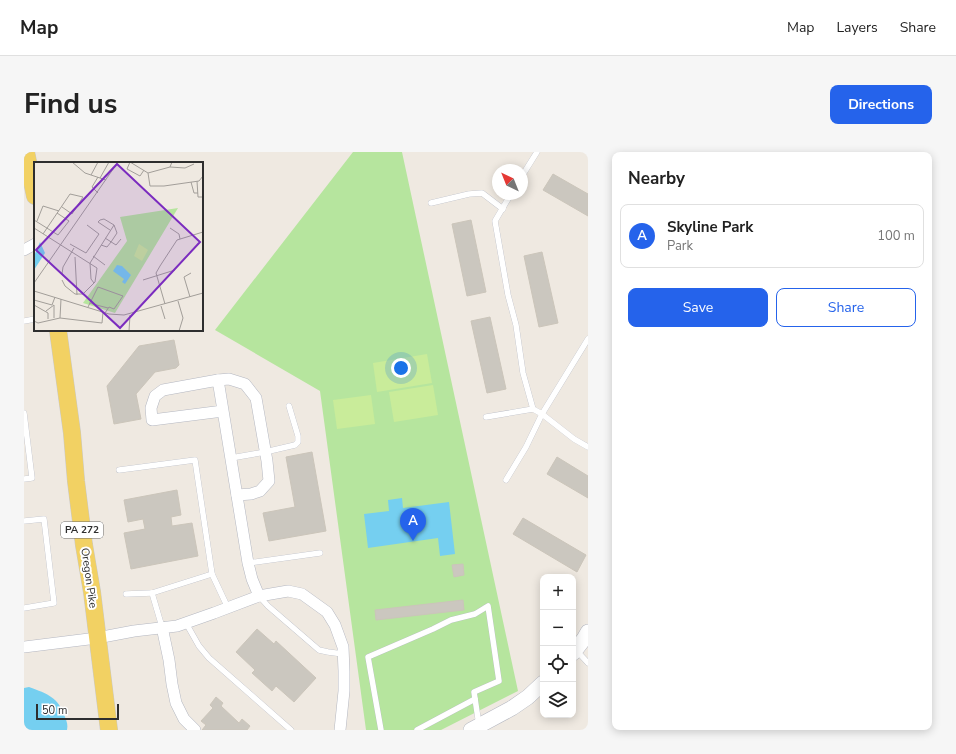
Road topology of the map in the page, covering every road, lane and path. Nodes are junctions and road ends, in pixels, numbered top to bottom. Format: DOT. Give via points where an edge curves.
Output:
graph roads {
  1 [pos="25,152"];
  2 [pos="537,152"];
  3 [pos="528,166"];
  4 [pos="34,192"];
  5 [pos="508,200"];
  6 [pos="431,203"];
  7 [pos="503,209"];
  8 [pos="34,245"];
  9 [pos="24,250"];
  10 [pos="34,319"];
  11 [pos="24,321"];
  12 [pos="58,331"];
  13 [pos="588,339"];
  14 [pos="218,380"];
  15 [pos="289,406"];
  16 [pos="533,409"];
  17 [pos="223,411"];
  18 [pos="24,413"];
  19 [pos="542,414"];
  20 [pos="486,417"];
  21 [pos="588,447"];
  22 [pos="265,452"];
  23 [pos="231,458"];
  24 [pos="119,470"];
  25 [pos="24,479"];
  26 [pos="506,480"];
  27 [pos="237,495"];
  28 [pos="24,521"];
  29 [pos="320,553"];
  30 [pos="248,563"];
  31 [pos="212,574"];
  32 [pos="152,593"];
  33 [pos="126,594"];
  34 [pos="259,596"];
  35 [pos="24,608"];
  36 [pos="228,608"];
  37 [pos="186,623"];
  38 [pos="162,627"];
  39 [pos="588,632"];
  40 [pos="97,638"];
  41 [pos="24,647"];
  42 [pos="576,648"];
  43 [pos="576,653"];
  44 [pos="343,654"];
  45 [pos="588,663"];
  46 [pos="540,685"];
  47 [pos="475,700"];
  48 [pos="475,728"];
  49 [pos="109,730"];
  50 [pos="195,730"];
  51 [pos="291,730"];
  52 [pos="340,730"];
  53 [pos="381,730"];
  54 [pos="417,730"];
  1 -- 4 [label="main road"];
  2 -- 3 [label="lane"];
  5 -- 7 [label="lane"];
  6 -- 7 [label="lane" via="482,193"];
  7 -- 16 [label="lane" via="495,221 523,373"];
  8 -- 9 [label="street"];
  10 -- 11 [label="lane"];
  12 -- 40 [label="main road, Oregon Pike / PA 272"];
  13 -- 19 [label="lane"];
  14 -- 17 [label="street"];
  14 -- 17 [label="street" via="163,390 155,396 151,408 152,420"];
  14 -- 22 [label="street" via="229,379 245,384 256,398"];
  15 -- 22 [label="lane" via="298,442 295,445"];
  16 -- 19 [label="lane"];
  16 -- 20 [label="lane"];
  17 -- 23 [label="street"];
  18 -- 25 [label="lane" via="32,478"];
  19 -- 21 [label="lane"];
  19 -- 26 [label="lane"];
  22 -- 23 [label="lane"];
  22 -- 27 [label="street" via="269,481 260,491"];
  23 -- 27 [label="street"];
  24 -- 31 [label="lane" via="195,460"];
  27 -- 30 [label="street"];
  28 -- 35 [label="lane" via="44,519 54,603"];
  29 -- 30 [label="lane"];
  30 -- 34 [label="street"];
  31 -- 32 [label="lane"];
  31 -- 36 [label="lane"];
  32 -- 33 [label="lane"];
  32 -- 38 [label="lane"];
  34 -- 36 [label="street"];
  34 -- 44 [label="lane" via="319,650"];
  34 -- 44 [label="street" via="288,591 302,594 327,612 335,625"];
  36 -- 37 [label="street"];
  37 -- 38 [label="street"];
  37 -- 51 [label="lane" via="209,658"];
  38 -- 40 [label="street"];
  38 -- 50 [label="street" via="176,703 184,719"];
  39 -- 42 [label="street"];
  40 -- 41 [label="street"];
  40 -- 49 [label="main road, Oregon Pike / PA 272"];
  43 -- 45 [label="lane"];
  44 -- 52 [label="street" via="344,691"];
  46 -- 48 [label="street" via="512,708"];
  47 -- 48 [label="lane"];
  47 -- 53 [label="lane" via="474,692 499,681 488,606 475,614 451,620 368,657"];
  47 -- 54 [label="lane"];
}
